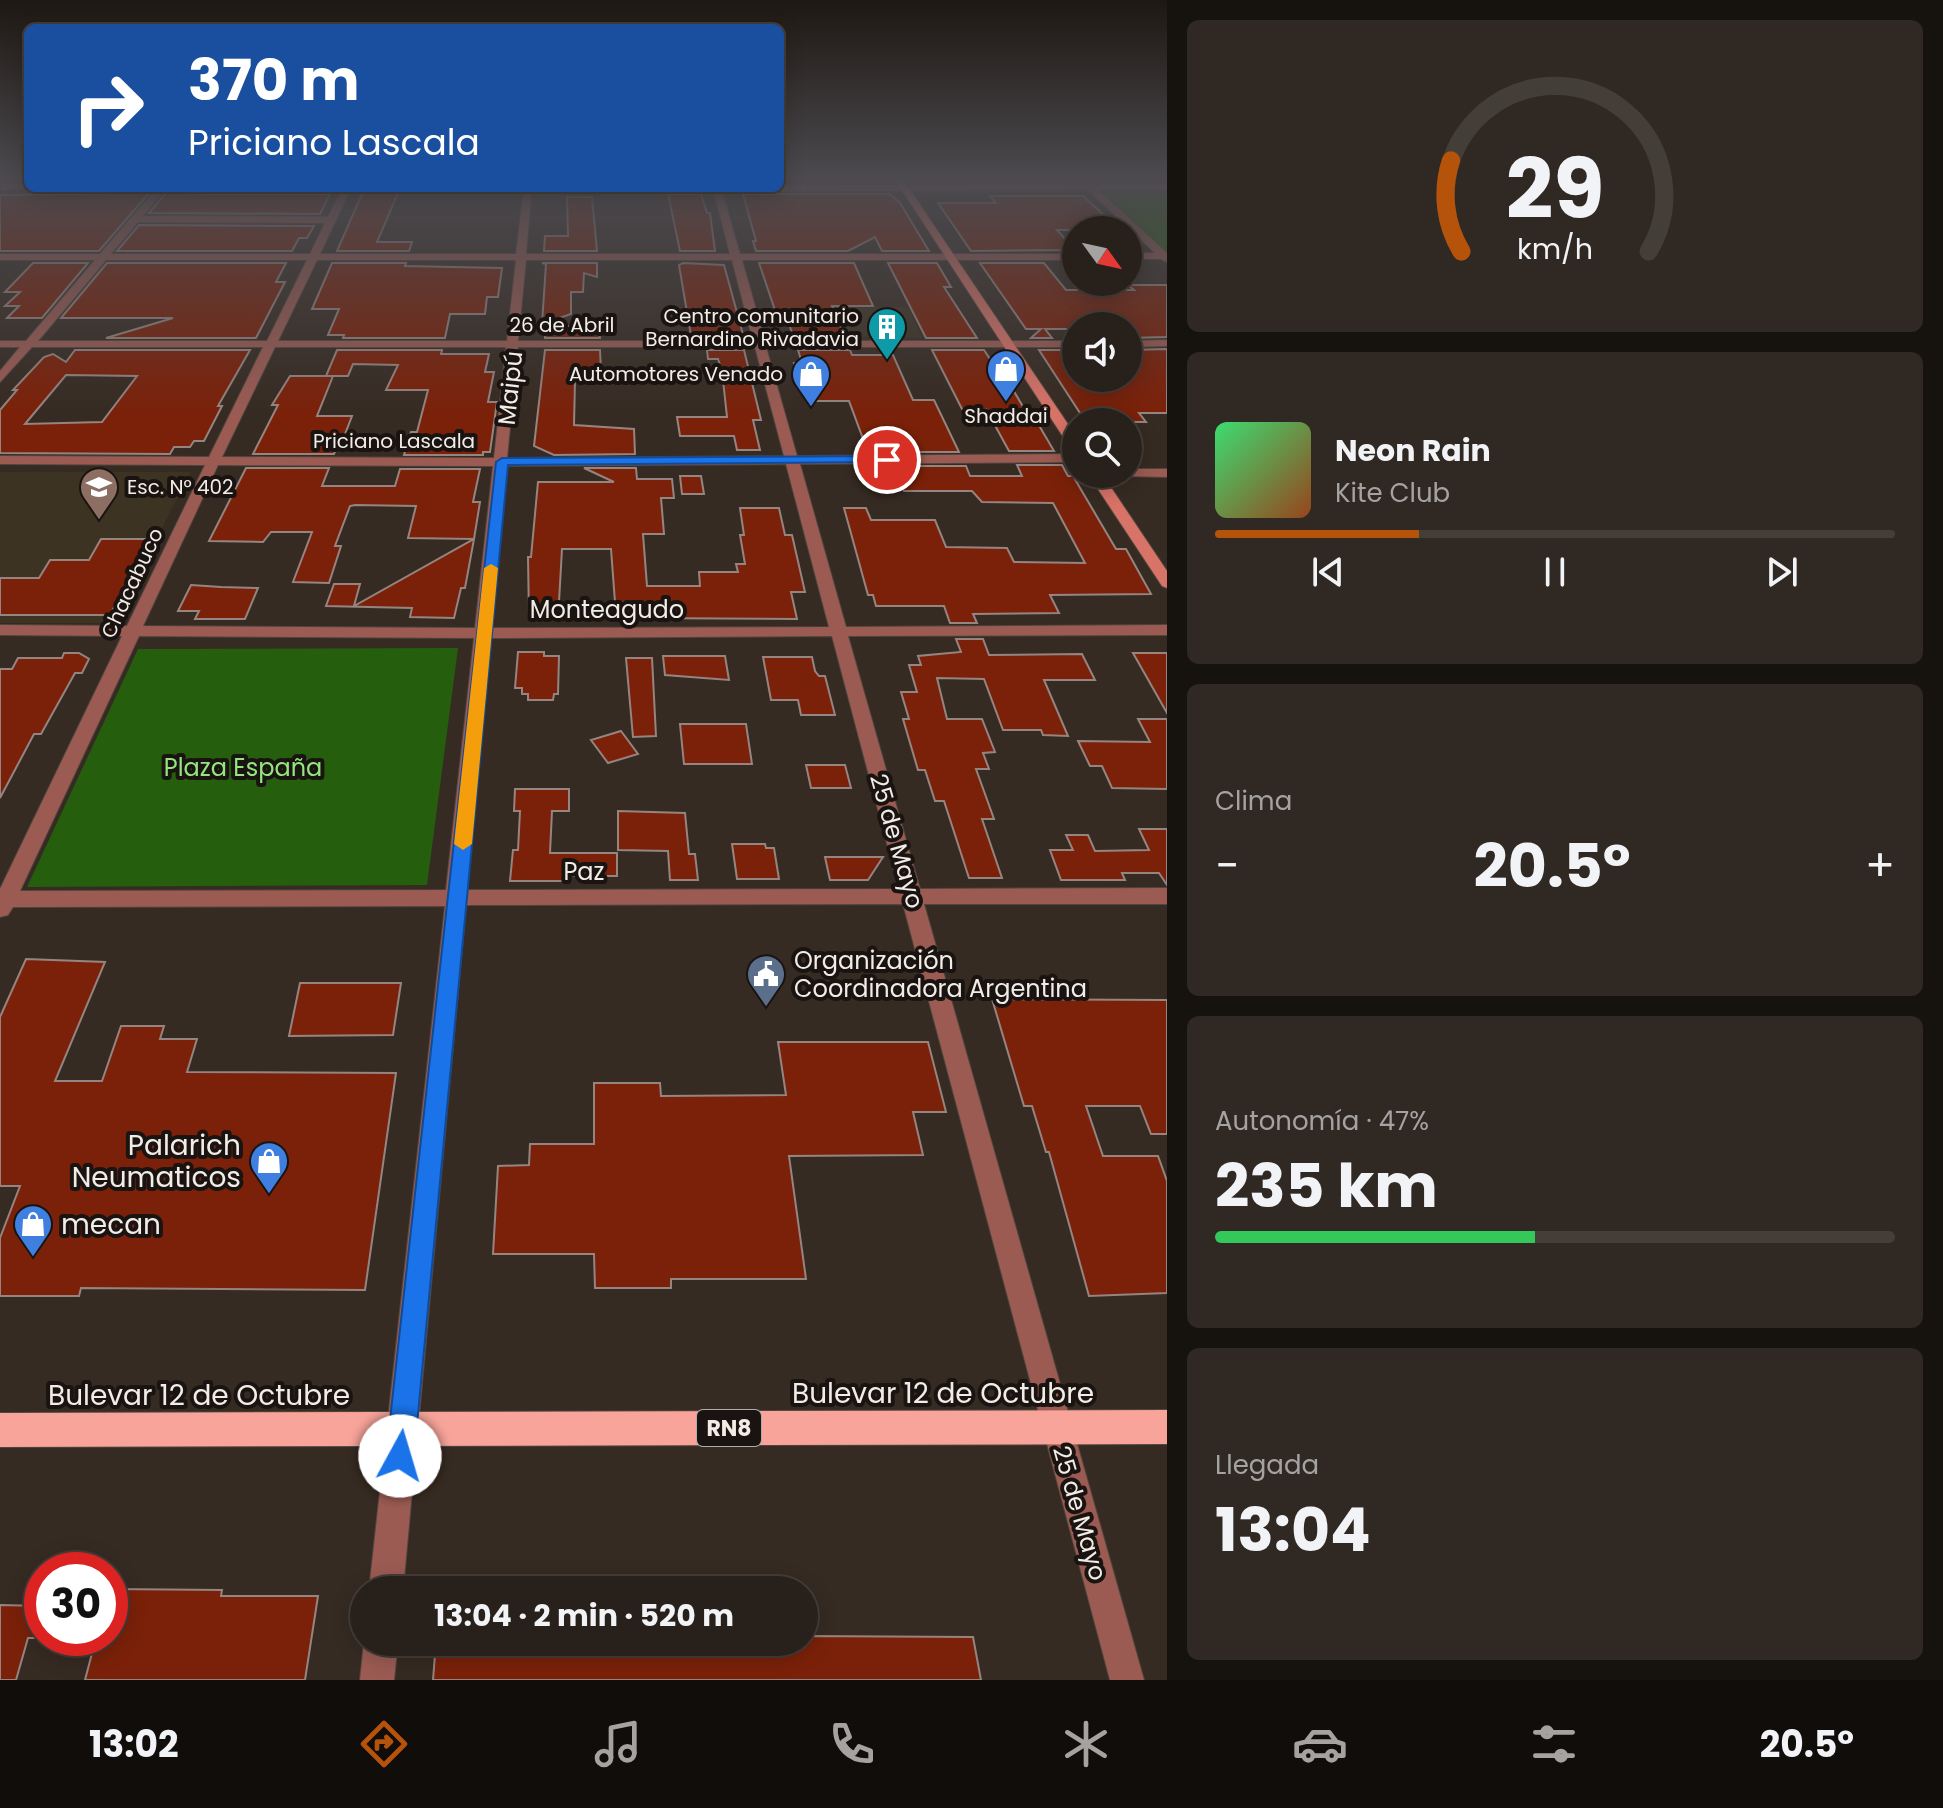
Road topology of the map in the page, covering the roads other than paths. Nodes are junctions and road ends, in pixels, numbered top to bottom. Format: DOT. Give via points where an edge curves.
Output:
graph roads {
  1 [pos="62,256"];
  2 [pos="104,256"];
  3 [pos="314,256"];
  4 [pos="520,256"];
  5 [pos="606,256"];
  6 [pos="1143,256"];
  7 [pos="0,257"];
  8 [pos="734,257"];
  9 [pos="950,257"];
  10 [pos="1062,257"];
  11 [pos="1166,257"];
  12 [pos="514,343"];
  13 [pos="1167,343"];
  14 [pos="0,344"];
  15 [pos="29,344"];
  16 [pos="272,344"];
  17 [pos="760,344"];
  18 [pos="1007,344"];
  19 [pos="1062,344"];
  20 [pos="1142,344"];
  21 [pos="0,378"];
  22 [pos="1062,425"];
  23 [pos="1062,458"];
  24 [pos="0,460"];
  25 [pos="214,460"];
  26 [pos="793,460"];
  27 [pos="502,462"];
  28 [pos="1142,473"];
  29 [pos="1167,473"];
  30 [pos="1104,488"];
  31 [pos="1167,583"];
  32 [pos="0,630"];
  33 [pos="134,630"];
  34 [pos="1167,630"];
  35 [pos="838,632"];
  36 [pos="484,633"];
  37 [pos="458,896"];
  38 [pos="1167,896"];
  39 [pos="912,897"];
  40 [pos="2,903"];
  41 [pos="1056,1427"];
  42 [pos="1167,1427"];
  43 [pos="402,1429"];
  44 [pos="0,1430"];
  45 [pos="387,1576"];
  46 [pos="380,1656"];
  47 [pos="377,1680"];
  48 [pos="1127,1680"];
  1 -- 7 [label="street"];
  2 -- 15 [label="street"];
  3 -- 16 [label="street, Chacabuco"];
  4 -- 12 [label="street, Maipú"];
  5 -- 8 [label="street"];
  6 -- 11 [label="street"];
  8 -- 9 [label="street"];
  8 -- 17 [label="street, 25 de Mayo"];
  9 -- 10 [label="street"];
  9 -- 18 [label="main road"];
  12 -- 16 [label="street, 26 de Abril"];
  12 -- 17 [label="street, 26 de Abril"];
  12 -- 27 [label="street, Maipú"];
  13 -- 20 [label="street"];
  14 -- 15 [label="street, 26 de Abril"];
  15 -- 16 [label="street, 26 de Abril"];
  15 -- 21 [label="street"];
  16 -- 25 [label="street, Chacabuco"];
  17 -- 18 [label="street, 26 de Abril"];
  17 -- 26 [label="street, 25 de Mayo"];
  18 -- 19 [label="street, 26 de Abril"];
  18 -- 22 [label="main road"];
  23 -- 26 [label="street, Priciano Lascala"];
  24 -- 25 [label="street, Priciano Lascala"];
  25 -- 27 [label="street, Priciano Lascala"];
  25 -- 33 [label="street, Chacabuco"];
  26 -- 27 [label="street, Priciano Lascala"];
  26 -- 35 [label="street, 25 de Mayo"];
  27 -- 36 [label="street, Maipú"];
  28 -- 29 [label="street"];
  30 -- 31 [label="main road"];
  32 -- 33 [label="street, Monteagudo"];
  33 -- 36 [label="street, Monteagudo"];
  33 -- 40 [label="street, Chacabuco"];
  34 -- 35 [label="street, Monteagudo"];
  35 -- 36 [label="street, Monteagudo"];
  35 -- 39 [label="street, 25 de Mayo"];
  36 -- 37 [label="street, Maipú"];
  37 -- 39 [label="street, Paz"];
  37 -- 40 [label="street, Paz"];
  37 -- 43 [label="street, Maipú"];
  38 -- 39 [label="street, Paz"];
  39 -- 41 [label="street, 25 de Mayo"];
  41 -- 42 [label="highway, Bulevar 12 de Octubre / RN8"];
  41 -- 43 [label="highway, Bulevar 12 de Octubre / RN8"];
  41 -- 48 [label="street, 25 de Mayo"];
  43 -- 44 [label="highway, Bulevar 12 de Octubre / RN8"];
  43 -- 45 [label="street, Maipú"];
  46 -- 47 [label="street"];
}
